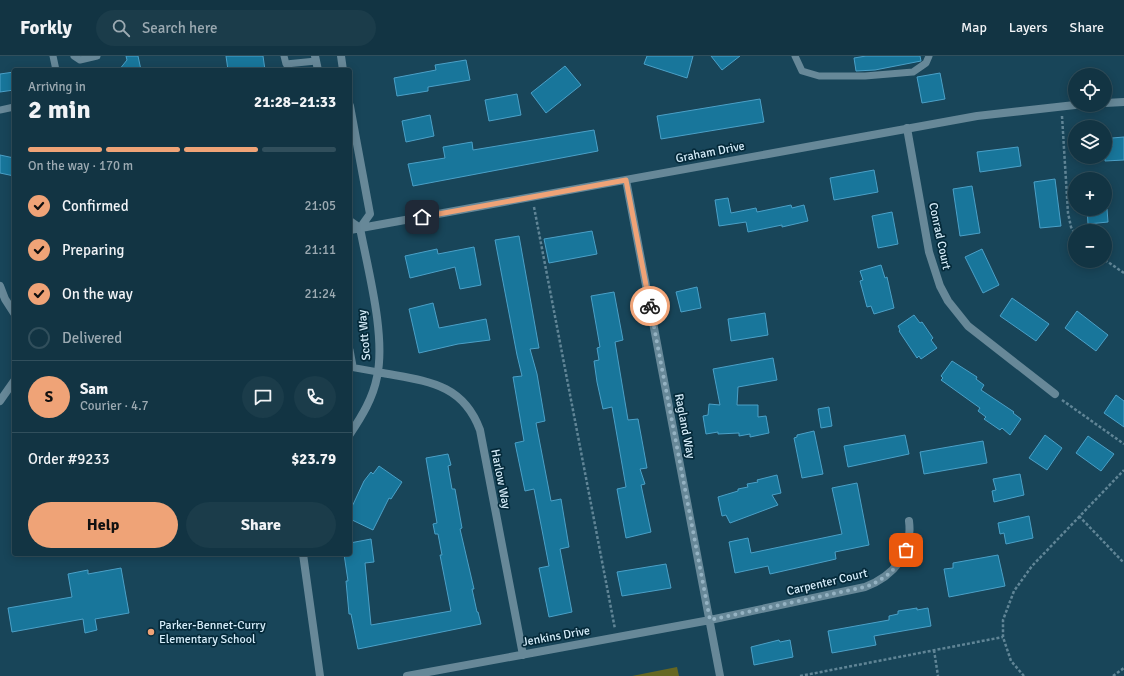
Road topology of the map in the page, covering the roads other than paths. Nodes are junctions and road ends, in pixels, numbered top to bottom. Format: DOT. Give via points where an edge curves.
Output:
graph roads {
  1 [pos="53,56"];
  2 [pos="74,56"];
  3 [pos="97,56"];
  4 [pos="284,56"];
  5 [pos="341,56"];
  6 [pos="795,56"];
  7 [pos="929,56"];
  8 [pos="89,57"];
  9 [pos="316,59"];
  10 [pos="56,68"];
  11 [pos="343,68"];
  12 [pos="1124,102"];
  13 [pos="1112,103"];
  14 [pos="1068,106"];
  15 [pos="12,107"];
  16 [pos="0,110"];
  17 [pos="352,117"];
  18 [pos="907,128"];
  19 [pos="626,180"];
  20 [pos="352,222"];
  21 [pos="360,228"];
  22 [pos="352,230"];
  23 [pos="0,286"];
  24 [pos="12,310"];
  25 [pos="352,367"];
  26 [pos="378,372"];
  27 [pos="12,384"];
  28 [pos="1055,394"];
  29 [pos="0,401"];
  30 [pos="352,431"];
  31 [pos="909,521"];
  32 [pos="303,556"];
  33 [pos="710,620"];
  34 [pos="523,655"];
  35 [pos="320,676"];
  36 [pos="407,676"];
  37 [pos="720,676"];
  1 -- 10 [label="lane"];
  2 -- 8 [label="lane" via="80,60"];
  3 -- 8 [label="lane"];
  4 -- 9 [label="lane" via="286,64"];
  5 -- 11 [label="street"];
  6 -- 7 [label="lane" via="802,71 819,76 913,72 926,63"];
  12 -- 13 [label="street"];
  14 -- 18 [label="street, Graham Drive" via="992,113"];
  15 -- 16 [label="lane"];
  17 -- 21 [label="street" via="370,214"];
  18 -- 19 [label="street, Graham Drive"];
  18 -- 28 [label="street, Conrad Court" via="933,269 948,301 968,326"];
  19 -- 21 [label="street, Graham Drive"];
  19 -- 33 [label="street, Ragland Way"];
  20 -- 21 [label="street"];
  21 -- 22 [label="street, Graham Drive"];
  21 -- 26 [label="street, Scott Way" via="379,334"];
  23 -- 24 [label="street"];
  25 -- 26 [label="lane"];
  26 -- 30 [label="street, Scott Way" via="368,406"];
  26 -- 34 [label="street, Harlow Way" via="444,386 462,401 476,420"];
  27 -- 29 [label="street"];
  31 -- 33 [label="street, Carpenter Court" via="909,540 902,560 895,569 877,582 865,587"];
  32 -- 35 [label="street"];
  33 -- 34 [label="street, Jenkins Drive"];
  33 -- 37 [label="street, Ragland Way"];
  34 -- 36 [label="street, Jenkins Drive"];
}
